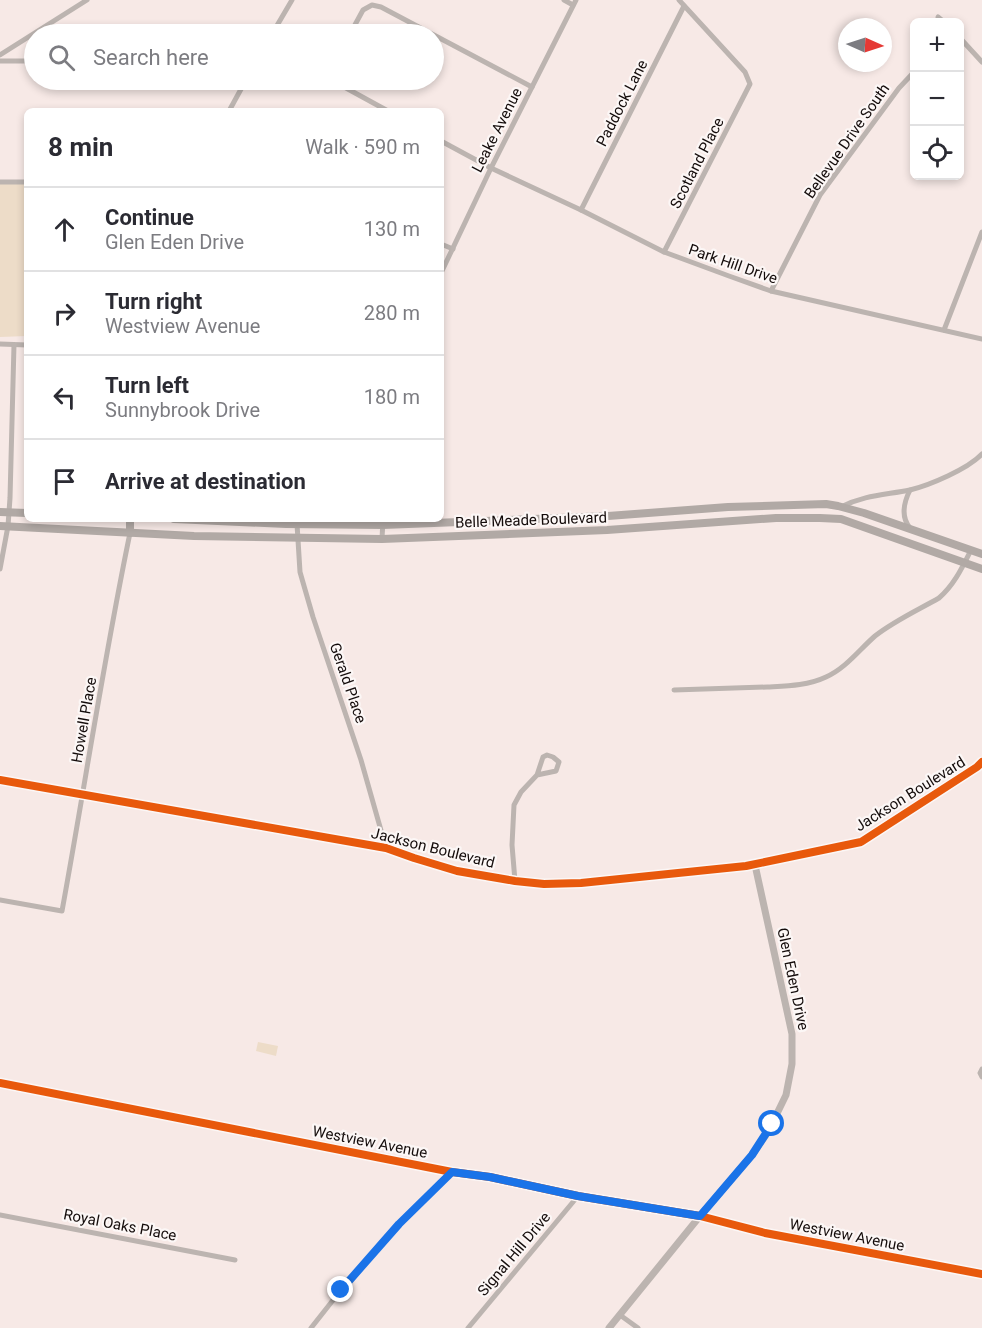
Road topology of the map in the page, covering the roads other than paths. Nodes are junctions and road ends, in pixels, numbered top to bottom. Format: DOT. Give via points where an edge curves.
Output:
graph roads {
  1 [pos="87,0"];
  2 [pos="292,0"];
  3 [pos="564,0"];
  4 [pos="679,0"];
  5 [pos="575,3"];
  6 [pos="684,6"];
  7 [pos="48,24"];
  8 [pos="278,24"];
  9 [pos="355,24"];
  10 [pos="413,24"];
  11 [pos="24,39"];
  12 [pos="444,40"];
  13 [pos="964,42"];
  14 [pos="0,54"];
  15 [pos="0,61"];
  16 [pos="24,61"];
  17 [pos="982,62"];
  18 [pos="910,77"];
  19 [pos="532,87"];
  20 [pos="241,90"];
  21 [pos="350,90"];
  22 [pos="231,108"];
  23 [pos="383,108"];
  24 [pos="444,143"];
  25 [pos="490,168"];
  26 [pos="0,182"];
  27 [pos="24,182"];
  28 [pos="581,210"];
  29 [pos="982,232"];
  30 [pos="444,245"];
  31 [pos="453,249"];
  32 [pos="664,252"];
  33 [pos="444,267"];
  34 [pos="771,291"];
  35 [pos="944,330"];
  36 [pos="982,339"];
  37 [pos="0,344"];
  38 [pos="14,345"];
  39 [pos="24,345"];
  40 [pos="982,454"];
  41 [pos="910,490"];
  42 [pos="841,507"];
  43 [pos="0,512"];
  44 [pos="9,512"];
  45 [pos="24,513"];
  46 [pos="561,518"];
  47 [pos="838,519"];
  48 [pos="520,520"];
  49 [pos="444,521"];
  50 [pos="130,522"];
  51 [pos="248,522"];
  52 [pos="383,522"];
  53 [pos="297,524"];
  54 [pos="4,526"];
  55 [pos="913,531"];
  56 [pos="561,532"];
  57 [pos="130,533"];
  58 [pos="521,534"];
  59 [pos="298,538"];
  60 [pos="382,539"];
  61 [pos="908,542"];
  62 [pos="971,550"];
  63 [pos="982,554"];
  64 [pos="965,563"];
  65 [pos="0,568"];
  66 [pos="982,569"];
  67 [pos="674,690"];
  68 [pos="982,762"];
  69 [pos="537,775"];
  70 [pos="0,780"];
  71 [pos="83,795"];
  72 [pos="386,848"];
  73 [pos="755,865"];
  74 [pos="515,881"];
  75 [pos="0,900"];
  76 [pos="982,1069"];
  77 [pos="982,1077"];
  78 [pos="0,1083"];
  79 [pos="452,1172"];
  80 [pos="578,1196"];
  81 [pos="0,1215"];
  82 [pos="700,1216"];
  83 [pos="235,1260"];
  84 [pos="982,1274"];
  85 [pos="620,1315"];
  86 [pos="311,1328"];
  87 [pos="468,1328"];
  88 [pos="609,1328"];
  89 [pos="638,1328"];
  1 -- 7 [label="street"];
  2 -- 8 [label="street"];
  3 -- 5 [label="street"];
  4 -- 6 [label="street"];
  5 -- 19 [label="street, Leake Avenue"];
  6 -- 28 [label="street, Paddock Lane"];
  6 -- 32 [label="street, Scotland Place" via="745,72 750,84"];
  9 -- 10 [label="street" via="363,10 372,4"];
  11 -- 14 [label="street"];
  12 -- 19 [label="street"];
  13 -- 17 [label="street"];
  15 -- 16 [label="street"];
  18 -- 34 [label="street, Bellevue Drive South" via="820,195"];
  19 -- 25 [label="street, Leake Avenue"];
  20 -- 22 [label="street"];
  21 -- 23 [label="street"];
  24 -- 25 [label="street, Park Hill Drive"];
  25 -- 28 [label="street, Park Hill Drive"];
  25 -- 31 [label="street, Leake Avenue"];
  26 -- 27 [label="street"];
  28 -- 32 [label="street, Park Hill Drive"];
  29 -- 35 [label="street"];
  30 -- 31 [label="street"];
  31 -- 33 [label="street, Leake Avenue"];
  32 -- 34 [label="street, Park Hill Drive"];
  34 -- 35 [label="street, Park Hill Drive"];
  35 -- 36 [label="street, Park Hill Drive"];
  37 -- 38 [label="street"];
  38 -- 39 [label="street"];
  38 -- 44 [label="street"];
  40 -- 41 [label="street" via="959,470"];
  41 -- 42 [label="street" via="860,498"];
  41 -- 55 [label="street" via="904,512"];
  42 -- 46 [label="main road, Belle Meade Boulevard" via="738,507"];
  42 -- 47 [label="main road"];
  42 -- 55 [label="main road, Belle Meade Boulevard"];
  43 -- 44 [label="main road"];
  44 -- 45 [label="main road"];
  44 -- 54 [label="street"];
  46 -- 48 [label="main road, Belle Meade Boulevard"];
  46 -- 56 [label="main road"];
  47 -- 56 [label="main road, Belle Meade Boulevard" via="776,518"];
  47 -- 61 [label="main road, Belle Meade Boulevard"];
  48 -- 49 [label="main road, Belle Meade Boulevard"];
  48 -- 58 [label="main road"];
  50 -- 57 [label="main road"];
  51 -- 53 [label="main road, Belle Meade Boulevard"];
  52 -- 53 [label="main road, Belle Meade Boulevard"];
  52 -- 60 [label="street"];
  53 -- 59 [label="street, Gerald Place"];
  54 -- 57 [label="main road, Belle Meade Boulevard"];
  54 -- 65 [label="street"];
  55 -- 61 [label="main road"];
  55 -- 62 [label="main road, Belle Meade Boulevard"];
  56 -- 58 [label="main road, Belle Meade Boulevard"];
  57 -- 59 [label="main road, Belle Meade Boulevard"];
  57 -- 71 [label="street, Howell Place"];
  58 -- 60 [label="main road, Belle Meade Boulevard"];
  59 -- 60 [label="main road, Belle Meade Boulevard"];
  59 -- 72 [label="street, Gerald Place" via="300,572 312,617 361,760"];
  61 -- 64 [label="main road, Belle Meade Boulevard"];
  62 -- 63 [label="main road, Belle Meade Boulevard"];
  62 -- 64 [label="street"];
  64 -- 66 [label="main road, Belle Meade Boulevard"];
  64 -- 67 [label="street" via="939,598 883,630 828,676 797,685"];
  68 -- 73 [label="street, Jackson Boulevard" via="861,842"];
  69 -- 69 [label="street" via="543,757 547,755 559,762 556,771"];
  69 -- 74 [label="street" via="514,805"];
  70 -- 71 [label="street, Jackson Boulevard"];
  71 -- 72 [label="street, Jackson Boulevard"];
  71 -- 75 [label="street, Howell Place" via="62,911"];
  72 -- 74 [label="street, Jackson Boulevard" via="457,871"];
  73 -- 74 [label="street, Jackson Boulevard" via="581,883"];
  73 -- 82 [label="street, Glen Eden Drive" via="792,1034 792,1064 786,1095 768,1132"];
  76 -- 77 [label="street"];
  78 -- 79 [label="street, Westview Avenue"];
  79 -- 80 [label="street, Westview Avenue"];
  79 -- 86 [label="street" via="399,1224"];
  80 -- 82 [label="street, Westview Avenue"];
  80 -- 87 [label="street, Signal Hill Drive"];
  81 -- 83 [label="street, Royal Oaks Place"];
  82 -- 84 [label="street, Westview Avenue" via="765,1233"];
  82 -- 85 [label="street, Glen Eden Drive"];
  85 -- 88 [label="street, Glen Eden Drive"];
  85 -- 89 [label="street"];
}
